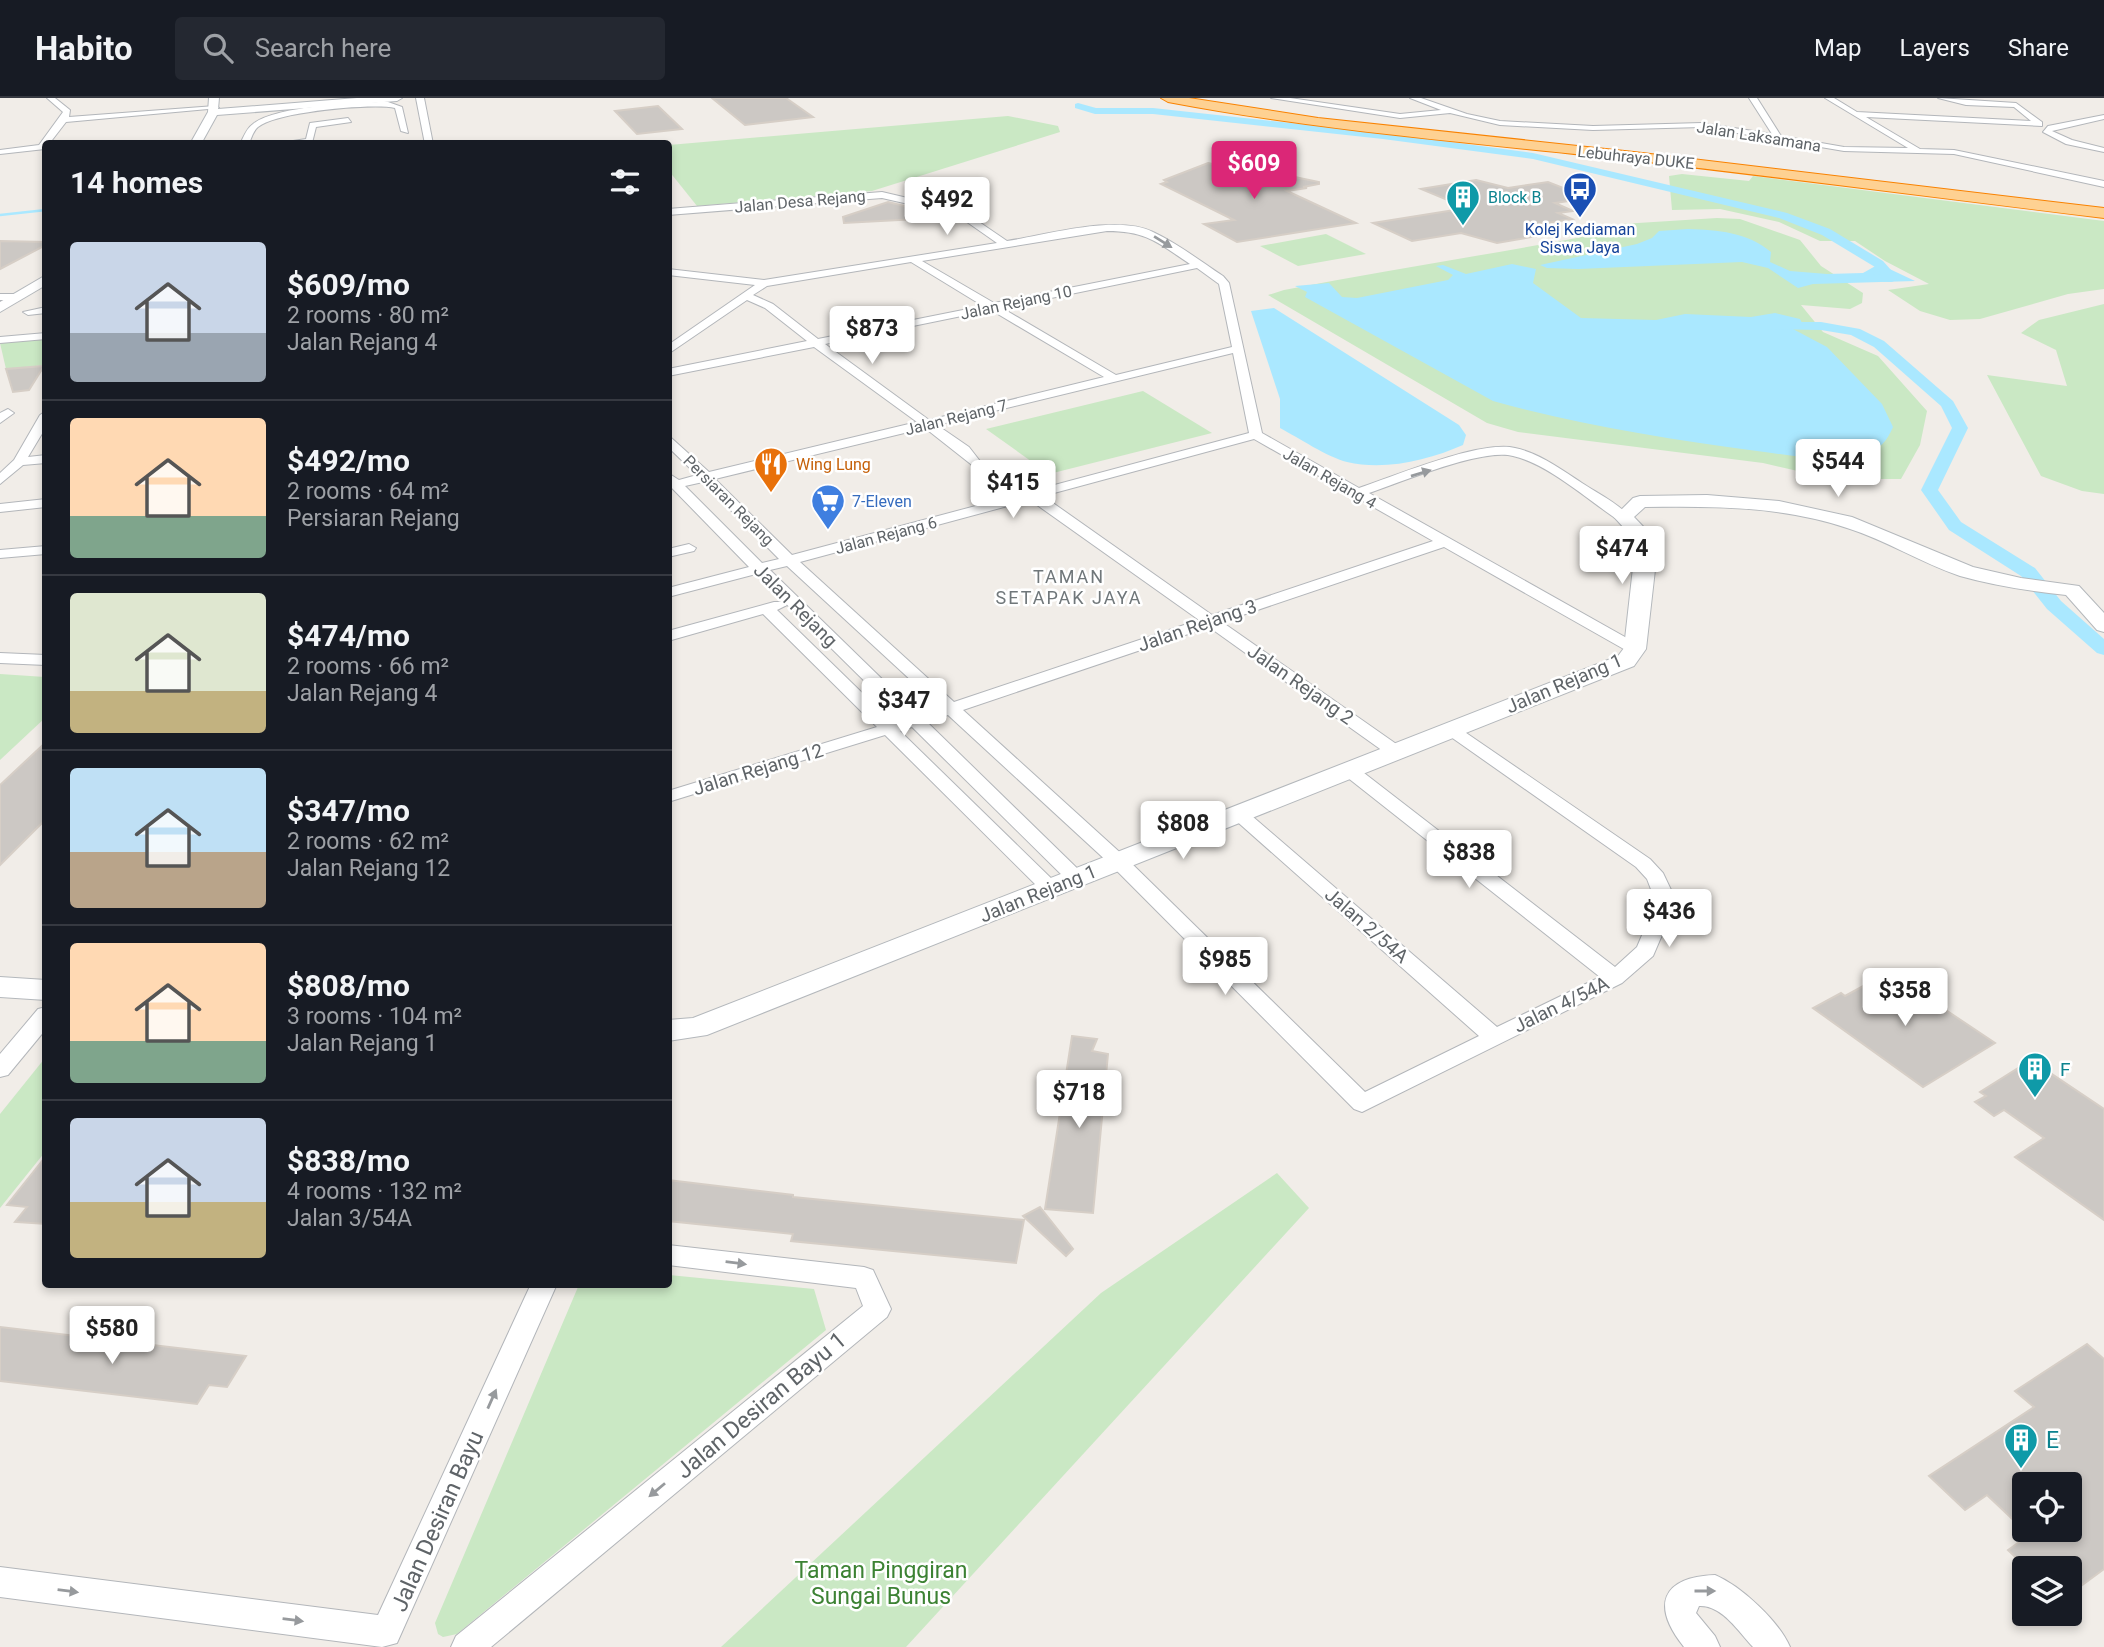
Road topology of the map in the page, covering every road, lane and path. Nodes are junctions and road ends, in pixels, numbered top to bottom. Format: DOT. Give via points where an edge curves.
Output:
graph roads {
  1 [pos="51,98"];
  2 [pos="397,98"];
  3 [pos="420,98"];
  4 [pos="1168,98"];
  5 [pos="1191,98"];
  6 [pos="1275,98"];
  7 [pos="1414,98"];
  8 [pos="1753,98"];
  9 [pos="1829,98"];
  10 [pos="1942,98"];
  11 [pos="345,103"];
  12 [pos="214,106"];
  13 [pos="267,107"];
  14 [pos="232,108"];
  15 [pos="1452,111"];
  16 [pos="1857,114"];
  17 [pos="401,115"];
  18 [pos="388,116"];
  19 [pos="2104,117"];
  20 [pos="362,118"];
  21 [pos="64,120"];
  22 [pos="405,131"];
  23 [pos="1778,138"];
  24 [pos="48,140"];
  25 [pos="197,140"];
  26 [pos="246,140"];
  27 [pos="309,140"];
  28 [pos="428,140"];
  29 [pos="42,147"];
  30 [pos="2104,150"];
  31 [pos="0,152"];
  32 [pos="1919,152"];
  33 [pos="1636,154"];
  34 [pos="2104,184"];
  35 [pos="2104,210"];
  36 [pos="672,212"];
  37 [pos="1004,243"];
  38 [pos="910,258"];
  39 [pos="1200,266"];
  40 [pos="1181,268"];
  41 [pos="42,269"];
  42 [pos="672,273"];
  43 [pos="689,275"];
  44 [pos="42,282"];
  45 [pos="764,283"];
  46 [pos="672,286"];
  47 [pos="0,295"];
  48 [pos="746,296"];
  49 [pos="17,298"];
  50 [pos="993,307"];
  51 [pos="0,308"];
  52 [pos="42,310"];
  53 [pos="28,312"];
  54 [pos="42,336"];
  55 [pos="0,340"];
  56 [pos="816,345"];
  57 [pos="672,348"];
  58 [pos="1236,349"];
  59 [pos="672,372"];
  60 [pos="1114,379"];
  61 [pos="42,422"];
  62 [pos="927,424"];
  63 [pos="1256,435"];
  64 [pos="672,443"];
  65 [pos="42,459"];
  66 [pos="19,462"];
  67 [pos="977,465"];
  68 [pos="707,477"];
  69 [pos="0,480"];
  70 [pos="673,480"];
  71 [pos="1356,493"];
  72 [pos="1034,496"];
  73 [pos="1596,500"];
  74 [pos="1640,502"];
  75 [pos="42,503"];
  76 [pos="0,508"];
  77 [pos="1623,517"];
  78 [pos="1444,542"];
  79 [pos="689,548"];
  80 [pos="42,550"];
  81 [pos="672,552"];
  82 [pos="0,554"];
  83 [pos="790,561"];
  84 [pos="760,569"];
  85 [pos="672,592"];
  86 [pos="793,602"];
  87 [pos="767,609"];
  88 [pos="1211,621"];
  89 [pos="2104,626"];
  90 [pos="672,635"];
  91 [pos="1635,649"];
  92 [pos="0,658"];
  93 [pos="42,660"];
  94 [pos="951,708"];
  95 [pos="914,721"];
  96 [pos="888,729"];
  97 [pos="1450,730"];
  98 [pos="1396,751"];
  99 [pos="1349,770"];
  100 [pos="672,796"];
  101 [pos="1239,814"];
  102 [pos="1118,861"];
  103 [pos="1076,878"];
  104 [pos="1050,888"];
  105 [pos="1615,978"];
  106 [pos="0,987"];
  107 [pos="42,990"];
  108 [pos="42,1019"];
  109 [pos="672,1031"];
  110 [pos="1494,1037"];
  111 [pos="0,1069"];
  112 [pos="672,1255"];
  113 [pos="542,1288"];
  114 [pos="0,1582"];
  115 [pos="388,1640"];
  116 [pos="467,1647"];
  117 [pos="1704,1647"];
  118 [pos="1774,1647"];
  1 -- 21 [label="street" via="67,112"];
  2 -- 11 [label="street"];
  3 -- 28 [label="street"];
  4 -- 33 [label="highway, Lebuhraya DUKE" via="1306,121"];
  5 -- 33 [label="highway, Lebuhraya DUKE" via="1250,110"];
  6 -- 15 [label="street" via="1400,116"];
  7 -- 15 [label="street, Jalan Laksamana"];
  8 -- 23 [label="street"];
  9 -- 16 [label="street"];
  10 -- 16 [label="street" via="2016,105 2039,124"];
  11 -- 13 [label="street"];
  11 -- 17 [label="street" via="391,104"];
  11 -- 26 [label="street" via="272,117 255,125"];
  12 -- 14 [label="street"];
  12 -- 21 [label="street"];
  12 -- 25 [label="street"];
  13 -- 14 [label="main road"];
  13 -- 14 [label="street" via="237,113"];
  15 -- 23 [label="street, Jalan Laksamana" via="1513,124 1603,128 1688,124"];
  16 -- 32 [label="street"];
  17 -- 18 [label="street"];
  17 -- 22 [label="street"];
  19 -- 30 [label="street" via="2047,132"];
  20 -- 27 [label="street" via="313,125"];
  21 -- 24 [label="street"];
  23 -- 32 [label="street, Jalan Laksamana" via="1844,149"];
  29 -- 31 [label="street"];
  32 -- 34 [label="street, Jalan Laksamana" via="1965,154"];
  33 -- 35 [label="highway, Lebuhraya DUKE"];
  36 -- 37 [label="street, Jalan Desa Rejang" via="882,195 960,213"];
  37 -- 38 [label="street"];
  37 -- 39 [label="street, one-way" via="1131,228 1149,233"];
  38 -- 45 [label="street"];
  38 -- 50 [label="street"];
  39 -- 40 [label="street"];
  39 -- 40 [label="street"];
  39 -- 58 [label="street" via="1224,284"];
  40 -- 50 [label="street, Jalan Rejang 10"];
  41 -- 47 [label="street"];
  42 -- 43 [label="street"];
  43 -- 45 [label="street"];
  43 -- 46 [label="street"];
  44 -- 49 [label="street"];
  45 -- 48 [label="street"];
  47 -- 49 [label="street"];
  48 -- 56 [label="street" via="769,306"];
  48 -- 57 [label="street"];
  49 -- 51 [label="street"];
  50 -- 56 [label="street, Jalan Rejang 10"];
  50 -- 60 [label="street"];
  52 -- 53 [label="street"];
  54 -- 55 [label="street"];
  56 -- 59 [label="street, Jalan Rejang 10"];
  56 -- 62 [label="street"];
  58 -- 60 [label="street, Jalan Rejang 7"];
  58 -- 63 [label="street"];
  60 -- 62 [label="street, Jalan Rejang 7"];
  61 -- 66 [label="street"];
  62 -- 67 [label="street"];
  62 -- 68 [label="street, Jalan Rejang 7"];
  63 -- 71 [label="street, Jalan Rejang 4"];
  63 -- 72 [label="street, Jalan Rejang 6"];
  64 -- 68 [label="street, Persiaran Rejang"];
  65 -- 66 [label="street"];
  66 -- 69 [label="street"];
  68 -- 70 [label="street, Jalan Rejang 7"];
  68 -- 83 [label="street, Persiaran Rejang"];
  70 -- 84 [label="street, Jalan Rejang"];
  71 -- 73 [label="street, one-way" via="1487,452 1511,451 1537,461"];
  71 -- 78 [label="street, Jalan Rejang 4"];
  72 -- 83 [label="street, Jalan Rejang 6"];
  72 -- 88 [label="street, Jalan Rejang 2"];
  73 -- 74 [label="street"];
  73 -- 77 [label="street"];
  74 -- 77 [label="street"];
  74 -- 89 [label="street" via="1779,507 1852,523 1965,571 2075,593"];
  75 -- 76 [label="street"];
  77 -- 91 [label="street" via="1646,540"];
  78 -- 88 [label="street, Jalan Rejang 3"];
  78 -- 91 [label="street, Jalan Rejang 4"];
  79 -- 81 [label="street"];
  80 -- 82 [label="street"];
  83 -- 84 [label="street, Jalan Rejang 6"];
  83 -- 94 [label="street"];
  84 -- 85 [label="street, Jalan Rejang 6"];
  84 -- 86 [label="street, Jalan Rejang"];
  86 -- 87 [label="street"];
  86 -- 95 [label="street, Jalan Rejang"];
  87 -- 90 [label="street"];
  87 -- 96 [label="street"];
  88 -- 94 [label="street, Jalan Rejang 3"];
  88 -- 98 [label="street, Jalan Rejang 2"];
  91 -- 97 [label="street, Jalan Rejang 1" via="1626,661"];
  92 -- 93 [label="street"];
  94 -- 95 [label="street, Jalan Rejang 3"];
  94 -- 102 [label="street"];
  95 -- 96 [label="street, Jalan Rejang 12"];
  95 -- 103 [label="street, Jalan Rejang"];
  96 -- 100 [label="street, Jalan Rejang 12"];
  96 -- 104 [label="street"];
  97 -- 98 [label="street, Jalan Rejang 1"];
  97 -- 105 [label="street, Jalan 4/54A" via="1643,863 1656,877 1662,892 1661,914 1646,951"];
  98 -- 99 [label="street, Jalan Rejang 1"];
  99 -- 101 [label="street, Jalan Rejang 1"];
  99 -- 105 [label="street"];
  101 -- 102 [label="street, Jalan Rejang 1"];
  101 -- 110 [label="street, Jalan 2/54A"];
  102 -- 103 [label="street, Jalan Rejang 1"];
  102 -- 110 [label="street, Jalan 4/54A" via="1362,1103"];
  103 -- 104 [label="street, Jalan Rejang 1"];
  104 -- 109 [label="street, Jalan Rejang 1" via="697,1028"];
  105 -- 110 [label="street, Jalan 4/54A"];
  106 -- 107 [label="street"];
  108 -- 111 [label="street"];
  112 -- 116 [label="street, Jalan Desiran Bayu 1, one-way" via="864,1278 877,1309"];
  115 -- 113 [label="street, Jalan Desiran Bayu, one-way"];
  114 -- 115 [label="street, Jalan Desiran Bayu, one-way"];
  117 -- 118 [label="street, one-way" via="1681,1619 1680,1604 1692,1591 1715,1590"];
}
